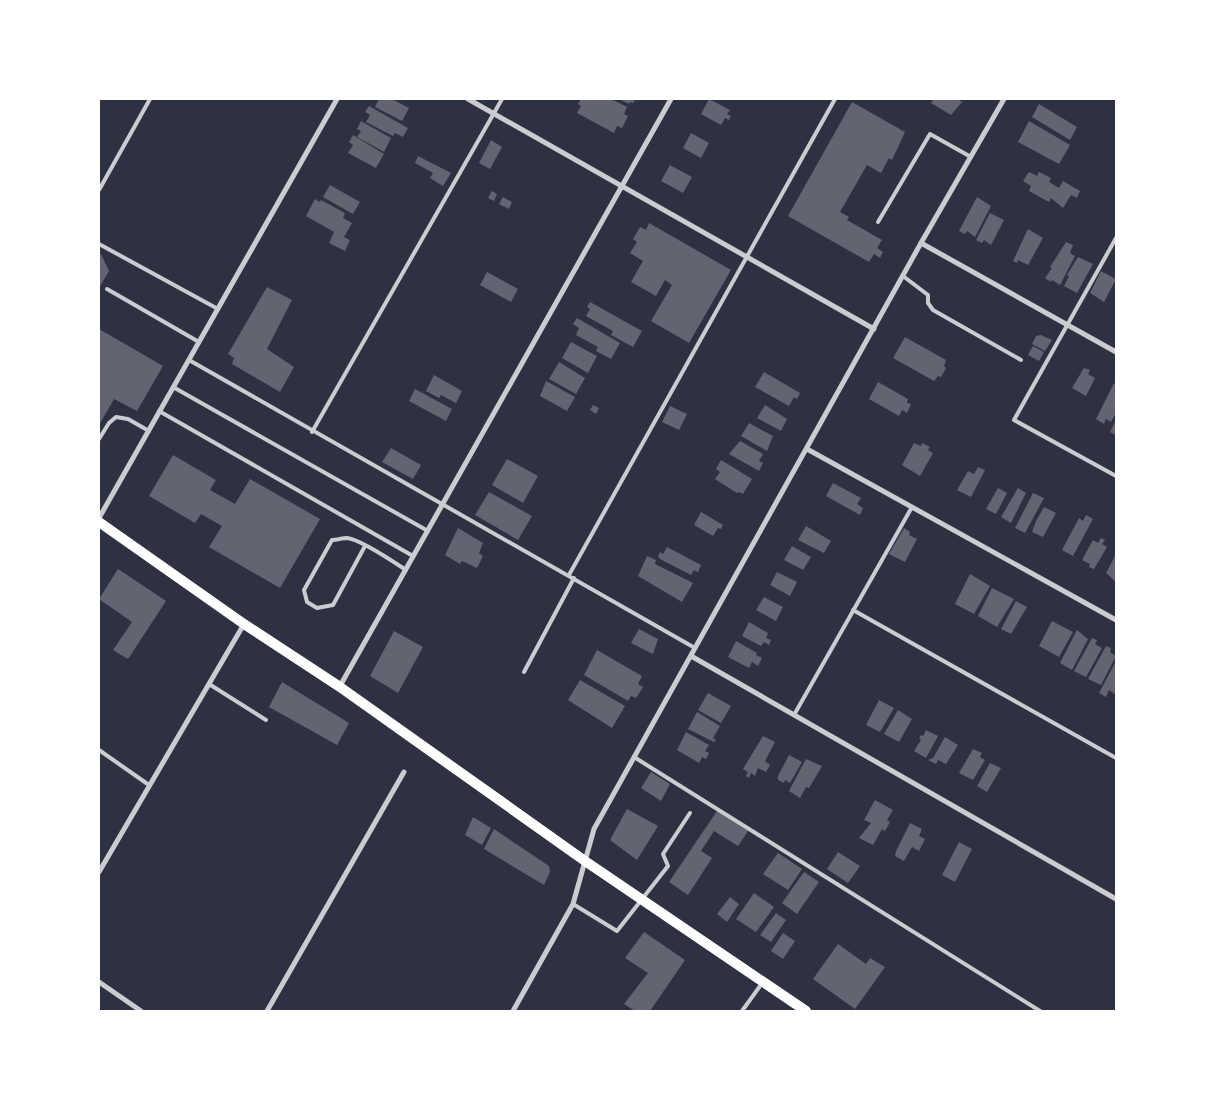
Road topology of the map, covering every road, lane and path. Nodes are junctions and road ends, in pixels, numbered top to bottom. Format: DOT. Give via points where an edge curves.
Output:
graph roads {
  1 [pos="150,99"];
  2 [pos="337,99"];
  3 [pos="468,99"];
  4 [pos="502,99"];
  5 [pos="671,99"];
  6 [pos="835,99"];
  7 [pos="1004,99"];
  8 [pos="494,114"];
  9 [pos="971,157"];
  10 [pos="623,185"];
  11 [pos="99,190"];
  12 [pos="878,222"];
  13 [pos="1116,238"];
  14 [pos="921,243"];
  15 [pos="99,244"];
  16 [pos="746,256"];
  17 [pos="903,276"];
  18 [pos="107,289"];
  19 [pos="218,309"];
  20 [pos="1068,324"];
  21 [pos="874,330"];
  22 [pos="199,342"];
  23 [pos="1116,352"];
  24 [pos="189,360"];
  25 [pos="1021,360"];
  26 [pos="173,387"];
  27 [pos="159,411"];
  28 [pos="149,431"];
  29 [pos="312,432"];
  30 [pos="99,439"];
  31 [pos="807,448"];
  32 [pos="1116,476"];
  33 [pos="443,503"];
  34 [pos="912,506"];
  35 [pos="99,518"];
  36 [pos="99,522"];
  37 [pos="428,530"];
  38 [pos="365,546"];
  39 [pos="413,556"];
  40 [pos="406,570"];
  41 [pos="569,575"];
  42 [pos="574,578"];
  43 [pos="853,610"];
  44 [pos="1116,620"];
  45 [pos="244,624"];
  46 [pos="695,648"];
  47 [pos="691,656"];
  48 [pos="524,672"];
  49 [pos="209,684"];
  50 [pos="340,687"];
  51 [pos="794,715"];
  52 [pos="266,720"];
  53 [pos="99,750"];
  54 [pos="634,757"];
  55 [pos="1116,758"];
  56 [pos="404,772"];
  57 [pos="149,785"];
  58 [pos="690,812"];
  59 [pos="585,862"];
  60 [pos="99,872"];
  61 [pos="641,899"];
  62 [pos="1116,899"];
  63 [pos="573,904"];
  64 [pos="99,982"];
  65 [pos="763,982"];
  66 [pos="141,1011"];
  67 [pos="267,1011"];
  68 [pos="513,1011"];
  69 [pos="742,1011"];
  70 [pos="806,1011"];
  71 [pos="1040,1011"];
  1 -- 11 [label="lane"];
  2 -- 19 [label="street"];
  3 -- 8 [label="street"];
  4 -- 8 [label="lane"];
  5 -- 10 [label="street"];
  6 -- 16 [label="lane"];
  7 -- 9 [label="street"];
  8 -- 10 [label="street"];
  8 -- 29 [label="lane"];
  9 -- 12 [label="lane" via="930,134"];
  9 -- 14 [label="street"];
  10 -- 16 [label="street"];
  10 -- 33 [label="street"];
  13 -- 20 [label="lane"];
  14 -- 17 [label="street"];
  14 -- 20 [label="street"];
  15 -- 19 [label="lane"];
  16 -- 21 [label="street"];
  16 -- 41 [label="lane"];
  17 -- 21 [label="street"];
  17 -- 25 [label="lane" via="928,295 928,304 933,310"];
  18 -- 22 [label="lane"];
  19 -- 22 [label="street"];
  20 -- 23 [label="street"];
  20 -- 32 [label="lane" via="1014,420"];
  21 -- 31 [label="street"];
  22 -- 24 [label="street"];
  24 -- 26 [label="street"];
  24 -- 29 [label="lane"];
  26 -- 27 [label="street"];
  26 -- 37 [label="lane"];
  27 -- 28 [label="street"];
  27 -- 39 [label="lane"];
  28 -- 30 [label="lane" via="128,419 116,418"];
  28 -- 35 [label="street"];
  29 -- 33 [label="lane"];
  31 -- 34 [label="street"];
  31 -- 46 [label="street"];
  33 -- 37 [label="street"];
  33 -- 41 [label="lane"];
  34 -- 43 [label="lane"];
  34 -- 44 [label="street"];
  36 -- 45 [label="main road"];
  37 -- 39 [label="street"];
  38 -- 38 [label="lane" via="348,538 332,540 304,590 307,602 317,608 333,605"];
  38 -- 40 [label="lane"];
  39 -- 40 [label="street"];
  40 -- 50 [label="street"];
  41 -- 42 [label="lane"];
  42 -- 46 [label="lane"];
  42 -- 48 [label="lane"];
  43 -- 51 [label="lane"];
  43 -- 55 [label="lane"];
  45 -- 49 [label="street"];
  45 -- 50 [label="main road"];
  46 -- 47 [label="street"];
  47 -- 51 [label="street"];
  47 -- 54 [label="street"];
  49 -- 52 [label="lane"];
  49 -- 57 [label="street"];
  50 -- 59 [label="main road"];
  51 -- 62 [label="street"];
  53 -- 57 [label="lane"];
  54 -- 59 [label="street" via="594,829"];
  54 -- 71 [label="lane"];
  56 -- 67 [label="street"];
  57 -- 60 [label="street"];
  58 -- 61 [label="lane" via="663,854 668,866"];
  59 -- 61 [label="main road"];
  59 -- 63 [label="street"];
  61 -- 63 [label="lane" via="617,931"];
  61 -- 65 [label="main road"];
  63 -- 68 [label="street"];
  64 -- 66 [label="street"];
  65 -- 69 [label="lane"];
  65 -- 70 [label="main road"];
}
